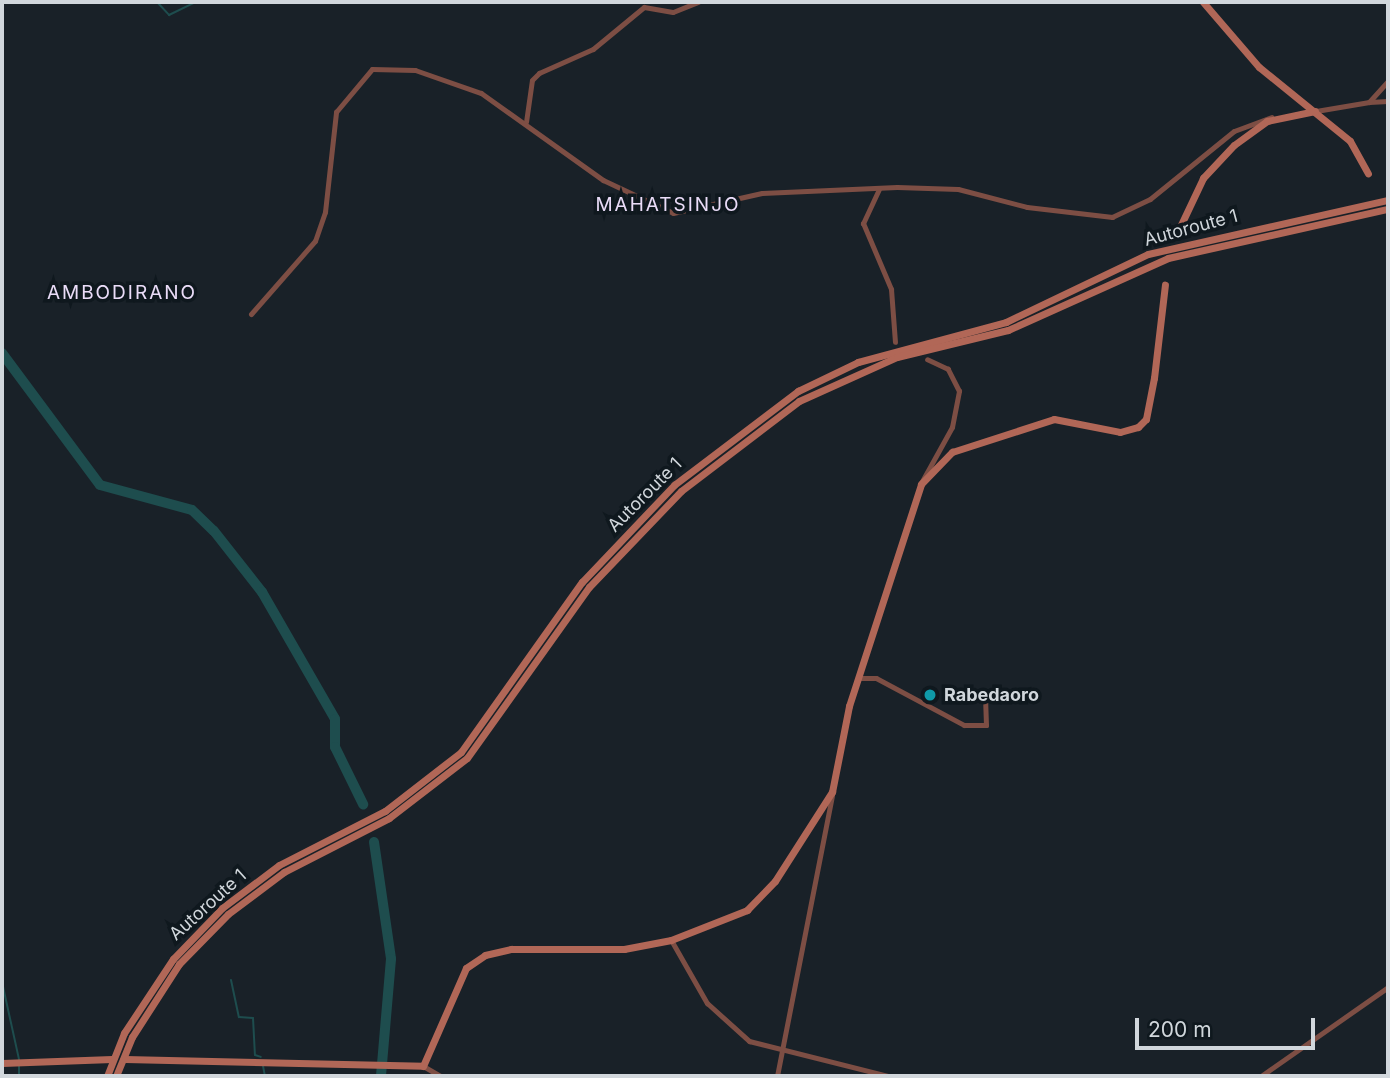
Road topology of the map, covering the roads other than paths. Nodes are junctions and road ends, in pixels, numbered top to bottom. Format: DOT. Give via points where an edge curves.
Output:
graph roads {
  1 [pos="698,2"];
  2 [pos="1203,2"];
  3 [pos="1388,81"];
  4 [pos="1388,101"];
  5 [pos="1369,102"];
  6 [pos="1315,111"];
  7 [pos="1286,116"];
  8 [pos="526,122"];
  9 [pos="1368,173"];
  10 [pos="878,189"];
  11 [pos="1388,200"];
  12 [pos="1388,209"];
  13 [pos="1178,231"];
  14 [pos="1165,285"];
  15 [pos="251,314"];
  16 [pos="895,342"];
  17 [pos="927,359"];
  18 [pos="921,484"];
  19 [pos="858,678"];
  20 [pos="985,696"];
  21 [pos="832,792"];
  22 [pos="671,940"];
  23 [pos="1388,987"];
  24 [pos="787,1046"];
  25 [pos="112,1059"];
  26 [pos="125,1059"];
  27 [pos="2,1063"];
  28 [pos="423,1066"];
  29 [pos="107,1076"];
  30 [pos="116,1076"];
  31 [pos="440,1076"];
  32 [pos="777,1076"];
  33 [pos="879,1076"];
  34 [pos="888,1076"];
  35 [pos="1261,1076"];
  1 -- 8 [label="street" via="673,12 643,7 593,49 539,73 532,80"];
  2 -- 6 [label="main road" via="1259,67"];
  3 -- 5 [label="street"];
  4 -- 5 [label="street"];
  5 -- 6 [label="street"];
  6 -- 7 [label="main road"];
  6 -- 9 [label="main road" via="1350,141"];
  7 -- 10 [label="street" via="1234,131 1150,199 1112,218 1027,207 958,189"];
  7 -- 13 [label="main road" via="1267,121 1219,160"];
  8 -- 10 [label="street" via="603,180 673,213 775,192"];
  8 -- 15 [label="street" via="438,77 372,69 335,112 326,212 315,241"];
  10 -- 16 [label="street" via="863,223 891,289"];
  11 -- 29 [label="main road, Autoroute 1" via="1148,254 1006,322 858,362 798,391 674,485 591,573 461,752 385,811 279,865 222,908 173,959 124,1033"];
  12 -- 30 [label="main road, Autoroute 1" via="1168,258 1009,330 897,357 799,401 681,491 589,587 467,758 389,818 284,872 228,914 179,964 132,1037"];
  14 -- 18 [label="main road" via="1154,378 1146,419 1138,427 1120,432 1085,422 1042,422 952,452"];
  17 -- 18 [label="street" via="948,369 959,391 953,427"];
  18 -- 19 [label="main road"];
  19 -- 20 [label="street" via="876,678 964,725 986,725"];
  19 -- 21 [label="main road"];
  21 -- 22 [label="main road" via="762,899"];
  21 -- 24 [label="street"];
  22 -- 24 [label="street" via="707,1003 740,1034 749,1041"];
  22 -- 28 [label="main road" via="485,955 466,968"];
  23 -- 35 [label="street"];
  24 -- 32 [label="street"];
  24 -- 33 [label="street"];
  25 -- 27 [label="main road" via="25,1058"];
  26 -- 28 [label="main road"];
  28 -- 31 [label="street"];
  33 -- 34 [label="street"];
}
